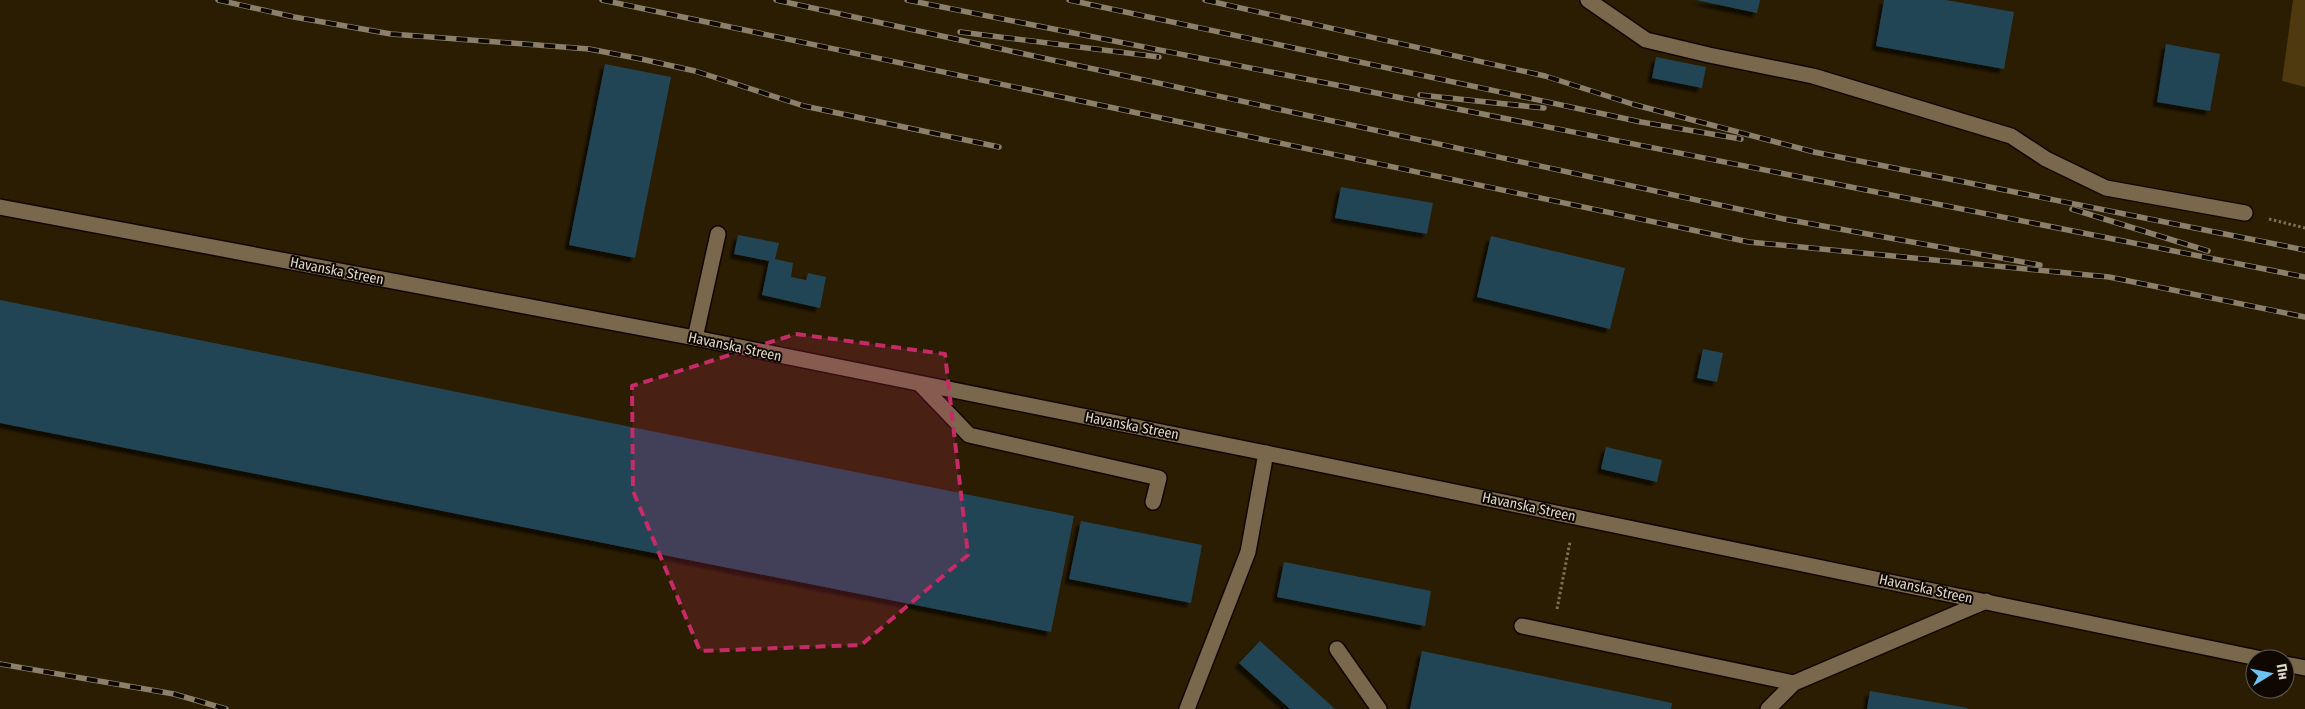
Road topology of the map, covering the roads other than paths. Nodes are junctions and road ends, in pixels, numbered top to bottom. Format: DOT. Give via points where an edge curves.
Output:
graph roads {
  1 [pos="1588,0"];
  2 [pos="0,200"];
  3 [pos="0,207"];
  4 [pos="2244,213"];
  5 [pos="718,234"];
  6 [pos="695,338"];
  7 [pos="921,385"];
  8 [pos="1266,453"];
  9 [pos="1153,502"];
  10 [pos="1986,601"];
  11 [pos="1522,626"];
  12 [pos="1337,649"];
  13 [pos="2245,655"];
  14 [pos="1794,683"];
  15 [pos="1187,709"];
  16 [pos="1379,709"];
  17 [pos="1768,709"];
  1 -- 4 [label="street" via="1646,40 1812,76 2011,136 2046,159 2106,188"];
  2 -- 3 [label="street"];
  3 -- 6 [label="street, Havanska Streen"];
  5 -- 6 [label="street"];
  6 -- 7 [label="street, Havanska Streen"];
  7 -- 8 [label="street, Havanska Streen"];
  7 -- 9 [label="street" via="969,435 1159,478"];
  8 -- 10 [label="street, Havanska Streen"];
  8 -- 15 [label="street" via="1248,552"];
  10 -- 13 [label="street, Havanska Streen"];
  10 -- 14 [label="street"];
  11 -- 14 [label="street"];
  12 -- 16 [label="street"];
  14 -- 17 [label="street"];
}
